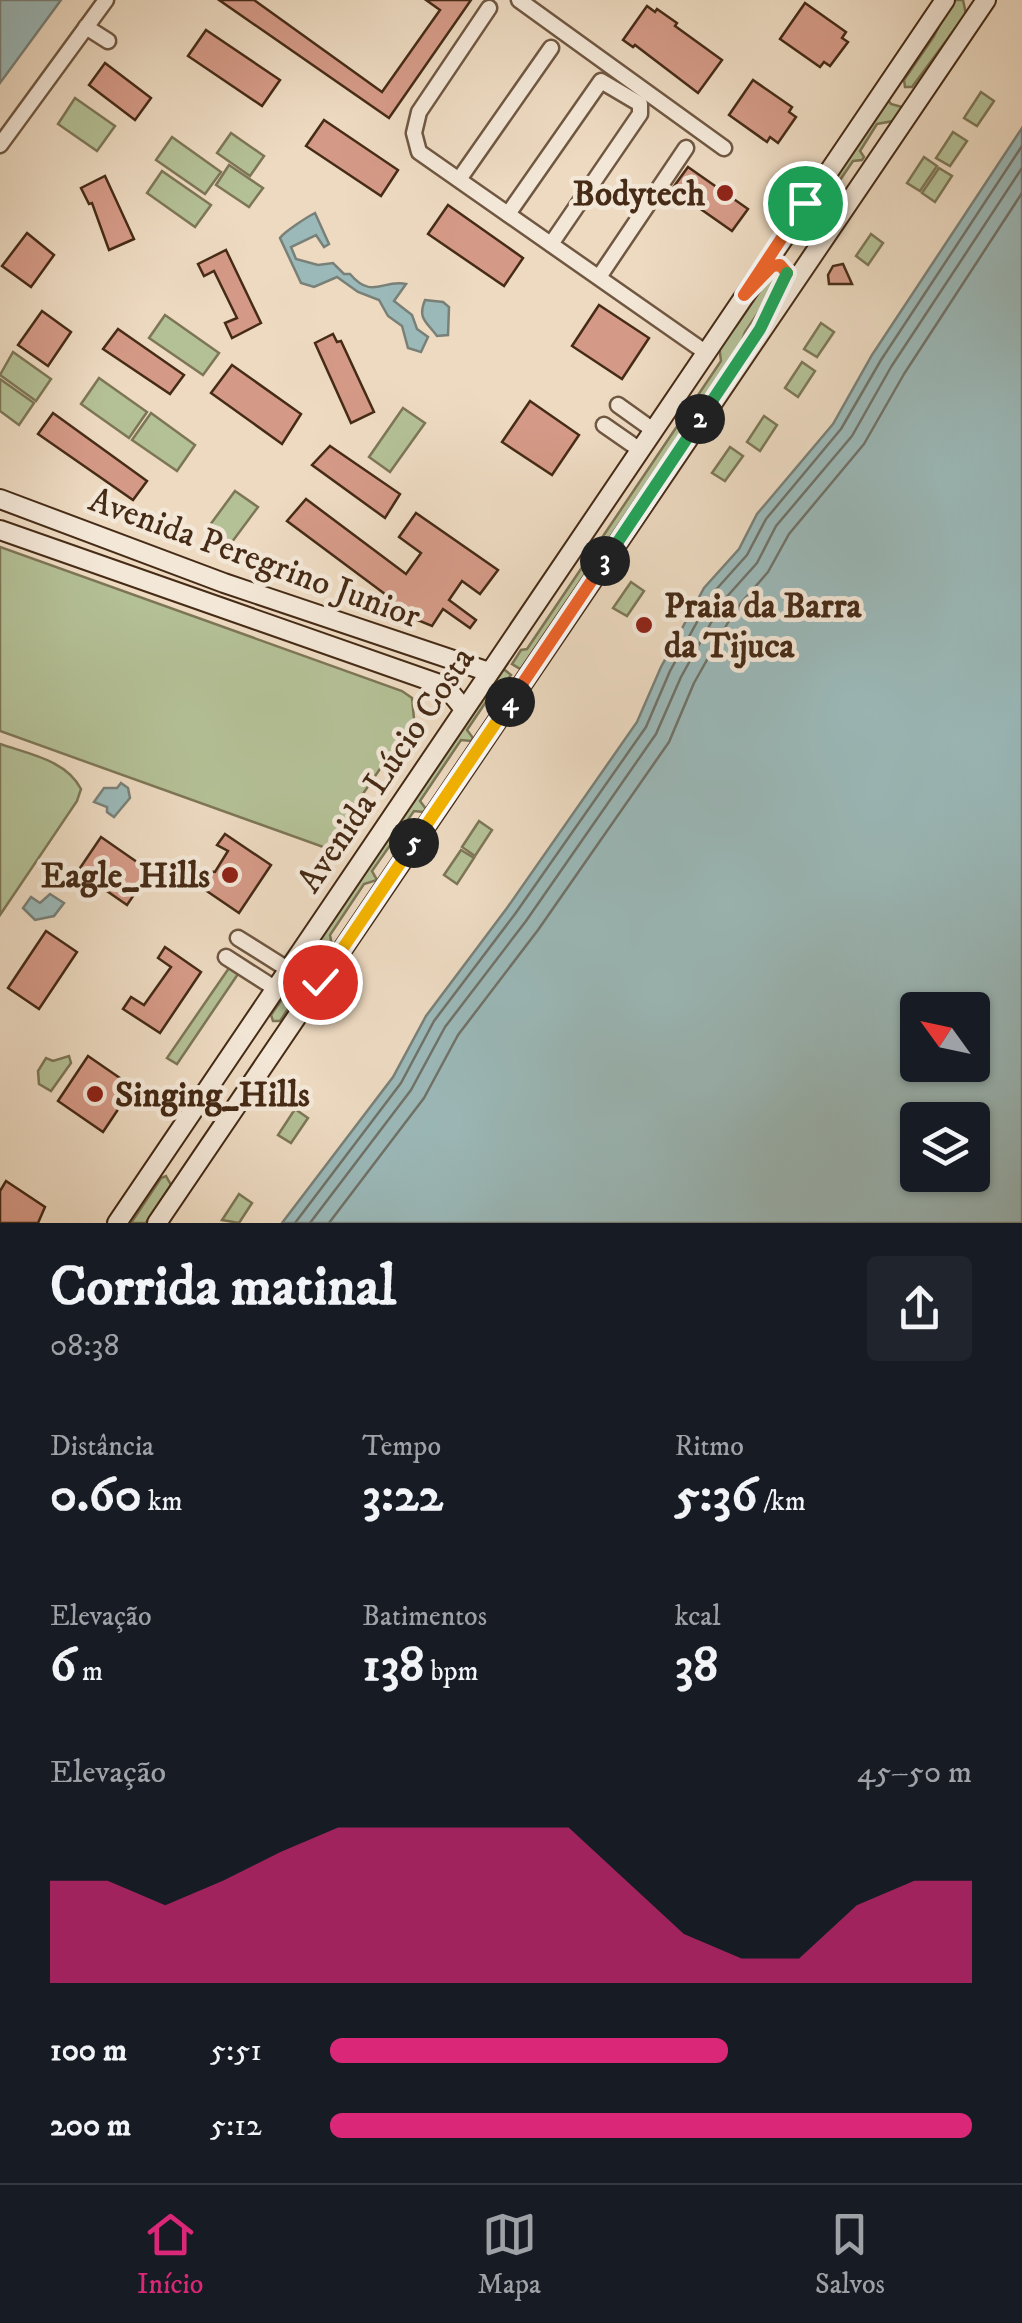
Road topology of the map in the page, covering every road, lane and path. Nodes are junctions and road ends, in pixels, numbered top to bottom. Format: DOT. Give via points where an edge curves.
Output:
graph roads {
  1 [pos="106,0"];
  2 [pos="519,0"];
  3 [pos="945,0"];
  4 [pos="986,0"];
  5 [pos="489,8"];
  6 [pos="86,27"];
  7 [pos="108,41"];
  8 [pos="551,48"];
  9 [pos="904,59"];
  10 [pos="944,60"];
  11 [pos="0,145"];
  12 [pos="686,148"];
  13 [pos="724,148"];
  14 [pos="460,178"];
  15 [pos="508,214"];
  16 [pos="551,244"];
  17 [pos="599,277"];
  18 [pos="744,295"];
  19 [pos="760,329"];
  20 [pos="705,352"];
  21 [pos="618,406"];
  22 [pos="604,425"];
  23 [pos="653,430"];
  24 [pos="640,450"];
  25 [pos="0,499"];
  26 [pos="0,530"];
  27 [pos="90,533"];
  28 [pos="80,559"];
  29 [pos="489,672"];
  30 [pos="464,710"];
  31 [pos="238,938"];
  32 [pos="226,956"];
  33 [pos="289,970"];
  34 [pos="320,982"];
  35 [pos="276,989"];
  36 [pos="122,1216"];
  37 [pos="156,1223"];
  1 -- 6 [label="street"];
  2 -- 13 [label="street"];
  3 -- 9 [label="main road, Avenida Lúcio Costa"];
  4 -- 10 [label="main road, Avenida Lúcio Costa"];
  5 -- 14 [label="street" via="418,112 414,133 419,152"];
  6 -- 7 [label="street"];
  6 -- 11 [label="street"];
  8 -- 14 [label="street"];
  9 -- 10 [label="main road" via="898,82 908,93"];
  9 -- 18 [label="main road, Avenida Lúcio Costa"];
  10 -- 19 [label="main road, Avenida Lúcio Costa"];
  12 -- 17 [label="street"];
  14 -- 15 [label="street"];
  15 -- 16 [label="street"];
  15 -- 16 [label="street" via="601,81 640,104"];
  16 -- 17 [label="street"];
  17 -- 20 [label="street"];
  18 -- 19 [label="main road" via="772,266 784,267 787,274"];
  18 -- 20 [label="main road, Avenida Lúcio Costa"];
  19 -- 34 [label="main road, Avenida Lúcio Costa"];
  20 -- 23 [label="main road, Avenida Lúcio Costa"];
  21 -- 23 [label="street"];
  22 -- 24 [label="street"];
  23 -- 24 [label="main road, Avenida Lúcio Costa"];
  24 -- 29 [label="main road, Avenida Lúcio Costa"];
  25 -- 27 [label="main road, Avenida Peregrino Junior"];
  26 -- 28 [label="main road, Avenida Peregrino Junior"];
  27 -- 28 [label="main road"];
  27 -- 29 [label="main road, Avenida Peregrino Junior"];
  28 -- 30 [label="main road, Avenida Peregrino Junior" via="445,686"];
  29 -- 30 [label="main road, Avenida Lúcio Costa"];
  30 -- 33 [label="main road, Avenida Lúcio Costa"];
  31 -- 33 [label="street"];
  32 -- 35 [label="street"];
  33 -- 35 [label="main road, Avenida Lúcio Costa"];
  34 -- 35 [label="main road" via="281,1026 272,1027 266,1016"];
  34 -- 37 [label="main road, Avenida Lúcio Costa"];
  35 -- 36 [label="main road, Avenida Lúcio Costa"];
  36 -- 37 [label="main road" via="160,1172 170,1171 175,1184"];
}
